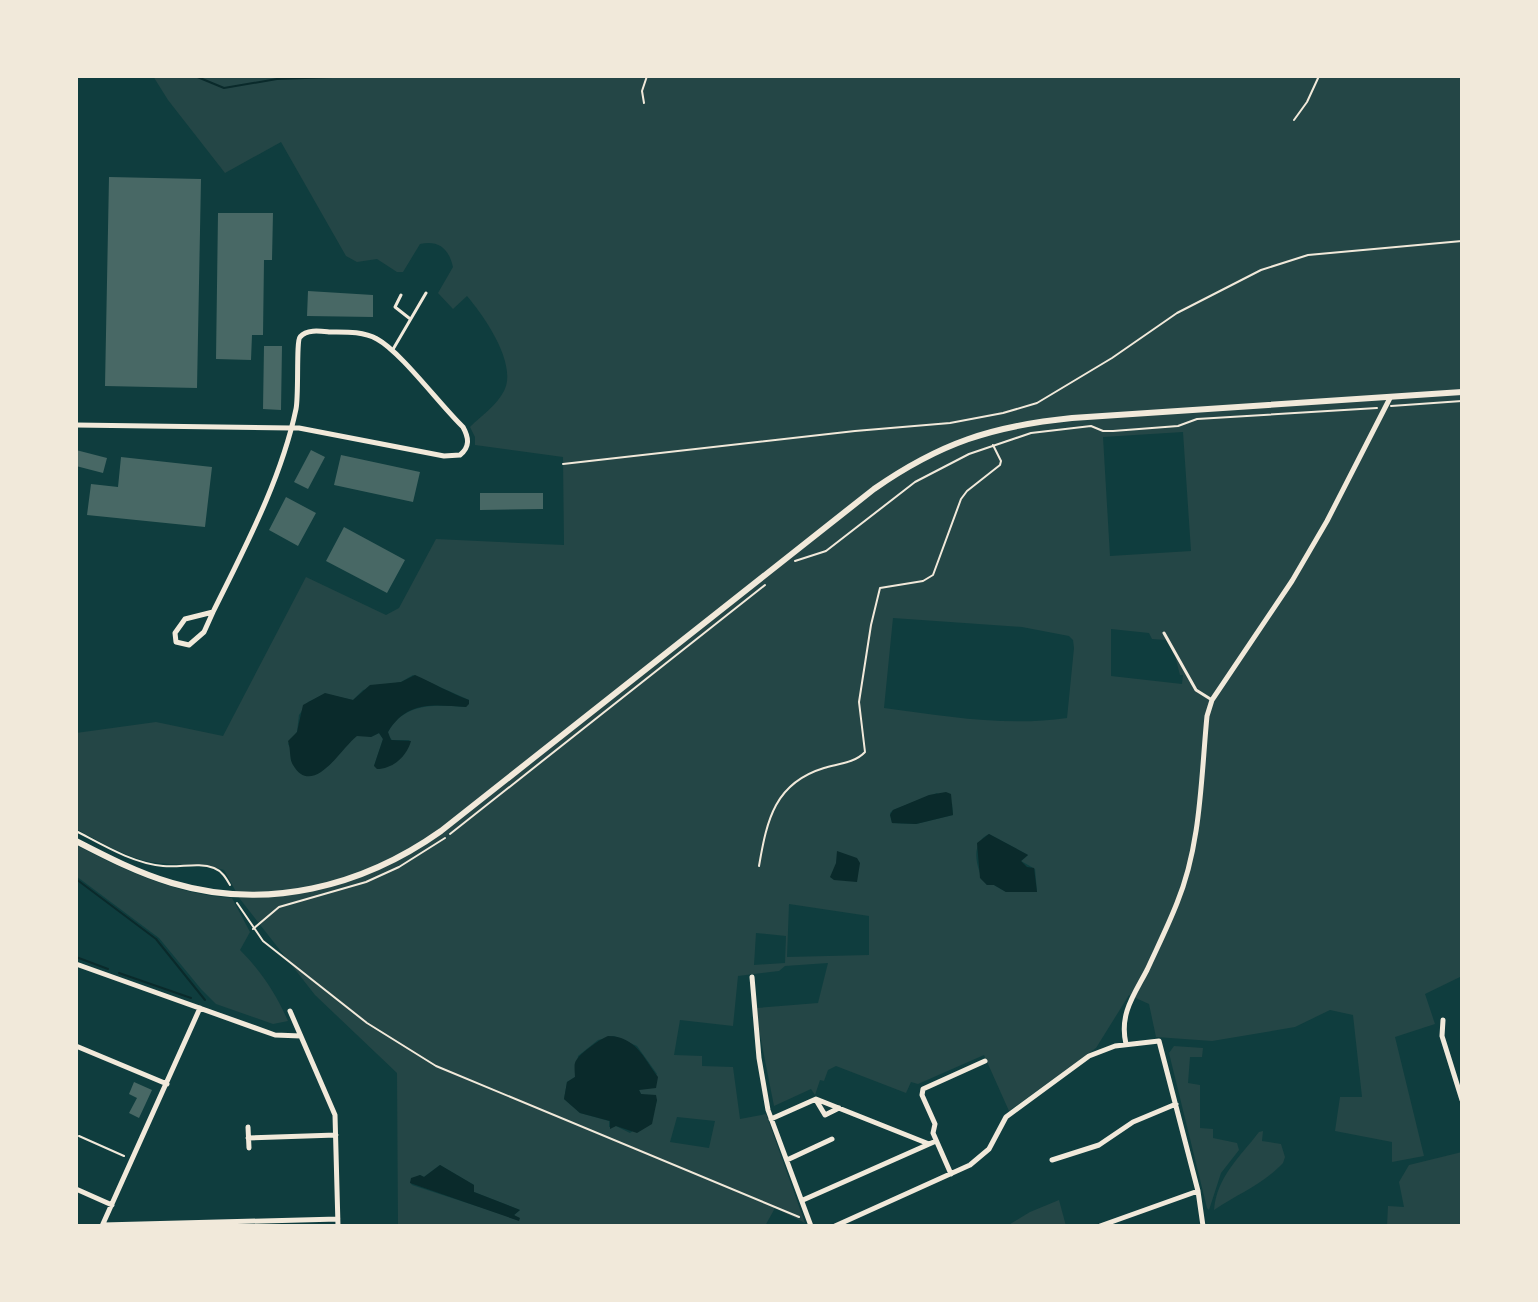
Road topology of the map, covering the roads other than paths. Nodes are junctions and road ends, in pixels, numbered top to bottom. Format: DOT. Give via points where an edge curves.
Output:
graph roads {
  1 [pos="426,293"];
  2 [pos="401,295"];
  3 [pos="410,318"];
  4 [pos="392,351"];
  5 [pos="1462,392"];
  6 [pos="1390,398"];
  7 [pos="76,425"];
  8 [pos="291,428"];
  9 [pos="213,612"];
  10 [pos="1164,633"];
  11 [pos="1212,700"];
  12 [pos="76,841"];
  13 [pos="76,964"];
  14 [pos="752,977"];
  15 [pos="200,1008"];
  16 [pos="290,1011"];
  17 [pos="1443,1020"];
  18 [pos="301,1036"];
  19 [pos="1126,1044"];
  20 [pos="76,1046"];
  21 [pos="985,1061"];
  22 [pos="167,1084"];
  23 [pos="816,1099"];
  24 [pos="1462,1100"];
  25 [pos="1176,1104"];
  26 [pos="839,1108"];
  27 [pos="771,1119"];
  28 [pos="248,1127"];
  29 [pos="336,1135"];
  30 [pos="248,1138"];
  31 [pos="832,1139"];
  32 [pos="936,1141"];
  33 [pos="929,1144"];
  34 [pos="249,1148"];
  35 [pos="787,1160"];
  36 [pos="1052,1160"];
  37 [pos="951,1174"];
  38 [pos="76,1189"];
  39 [pos="1198,1191"];
  40 [pos="803,1200"];
  41 [pos="112,1205"];
  42 [pos="338,1222"];
  43 [pos="809,1222"];
  44 [pos="103,1225"];
  45 [pos="835,1226"];
  46 [pos="1100,1226"];
  47 [pos="1203,1226"];
  1 -- 3 [label="lane"];
  2 -- 3 [label="lane" via="395,309"];
  3 -- 4 [label="lane"];
  4 -- 8 [label="street" via="379,340 352,332 302,335 297,343 300,387"];
  4 -- 8 [label="street" via="463,427 468,442 464,452 431,454"];
  5 -- 6 [label="street"];
  6 -- 11 [label="street" via="1299,569"];
  6 -- 12 [label="street" via="1057,420 948,445 874,489 469,809 412,850 368,873 323,887 237,898 230,890 193,888 144,874"];
  7 -- 8 [label="street"];
  8 -- 9 [label="street" via="274,481"];
  9 -- 9 [label="street" via="185,619 175,633 176,642 189,645 197,639"];
  10 -- 11 [label="lane" via="1196,690"];
  11 -- 19 [label="street" via="1185,881 1128,1004"];
  13 -- 15 [label="street"];
  14 -- 27 [label="street"];
  15 -- 18 [label="street" via="275,1035"];
  15 -- 22 [label="street"];
  16 -- 18 [label="street"];
  17 -- 24 [label="street" via="1442,1036"];
  18 -- 29 [label="street" via="333,1107"];
  19 -- 25 [label="street" via="1159,1041"];
  19 -- 37 [label="street" via="1089,1056 1006,1117 982,1156"];
  20 -- 22 [label="street"];
  21 -- 32 [label="street" via="923,1089"];
  22 -- 41 [label="street"];
  23 -- 26 [label="street"];
  23 -- 26 [label="street" via="825,1115"];
  23 -- 27 [label="street"];
  25 -- 36 [label="street" via="1133,1122 1099,1145"];
  25 -- 39 [label="street"];
  26 -- 33 [label="street"];
  27 -- 35 [label="street"];
  28 -- 30 [label="street"];
  29 -- 30 [label="street"];
  29 -- 42 [label="street"];
  30 -- 34 [label="street"];
  31 -- 35 [label="street"];
  32 -- 33 [label="street"];
  32 -- 37 [label="street"];
  33 -- 40 [label="street"];
  35 -- 40 [label="street"];
  37 -- 45 [label="street"];
  38 -- 41 [label="street"];
  39 -- 46 [label="street"];
  39 -- 47 [label="street"];
  40 -- 43 [label="street"];
  41 -- 44 [label="street"];
  42 -- 44 [label="street"];
}
